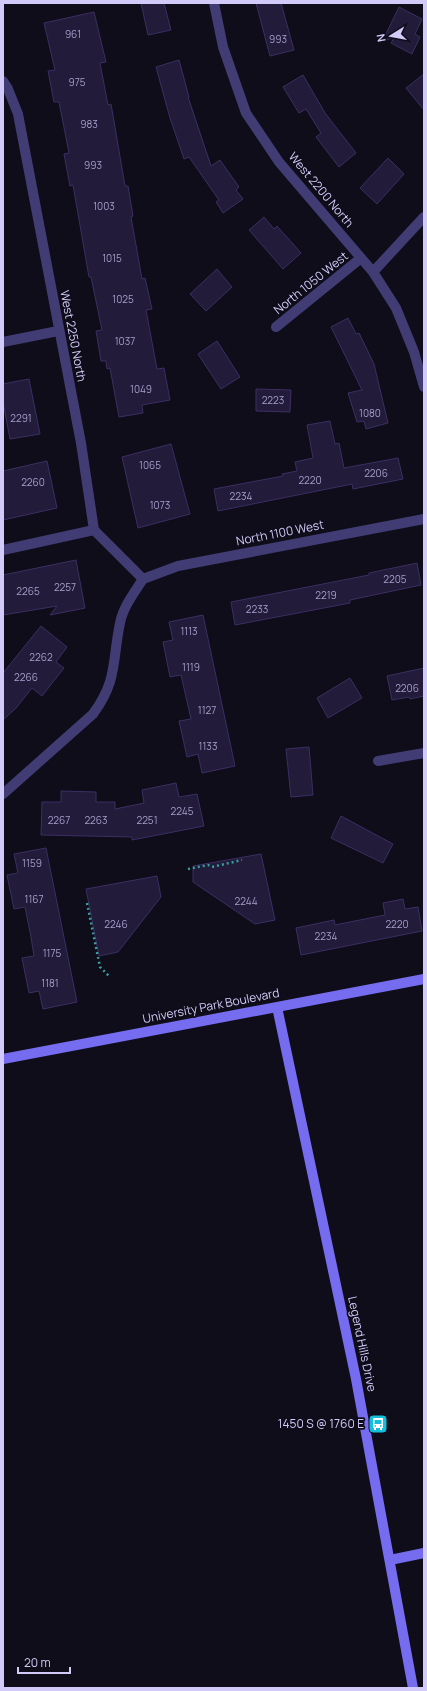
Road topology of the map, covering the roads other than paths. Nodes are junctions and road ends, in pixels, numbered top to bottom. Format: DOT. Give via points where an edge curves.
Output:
graph roads {
  1 [pos="214,3"];
  2 [pos="3,81"];
  3 [pos="424,217"];
  4 [pos="361,258"];
  5 [pos="373,272"];
  6 [pos="276,327"];
  7 [pos="58,331"];
  8 [pos="3,342"];
  9 [pos="424,387"];
  10 [pos="424,519"];
  11 [pos="94,530"];
  12 [pos="3,550"];
  13 [pos="143,579"];
  14 [pos="424,752"];
  15 [pos="378,761"];
  16 [pos="3,794"];
  17 [pos="424,979"];
  18 [pos="277,1007"];
  19 [pos="3,1059"];
  20 [pos="424,1553"];
  21 [pos="390,1560"];
  22 [pos="413,1688"];
  1 -- 4 [label="street, West 2200 North" via="223,47 246,113 279,162"];
  2 -- 7 [label="street, West 2250 North" via="18,114"];
  3 -- 5 [label="street"];
  4 -- 5 [label="street, West 2200 North"];
  4 -- 6 [label="street, North 1050 West"];
  5 -- 9 [label="street, West 2200 North" via="396,308 414,352"];
  7 -- 8 [label="street"];
  7 -- 11 [label="street, West 2250 North"];
  10 -- 13 [label="street, North 1100 West" via="178,566"];
  11 -- 12 [label="street"];
  11 -- 13 [label="street"];
  13 -- 16 [label="street" via="129,600 120,622 115,664 110,685 102,702 93,714"];
  14 -- 15 [label="street"];
  17 -- 18 [label="street, University Park Boulevard"];
  18 -- 19 [label="street, University Park Boulevard"];
  18 -- 21 [label="street, Legend Hills Drive" via="356,1379"];
  20 -- 21 [label="street"];
  21 -- 22 [label="street, Legend Hills Drive"];
}
